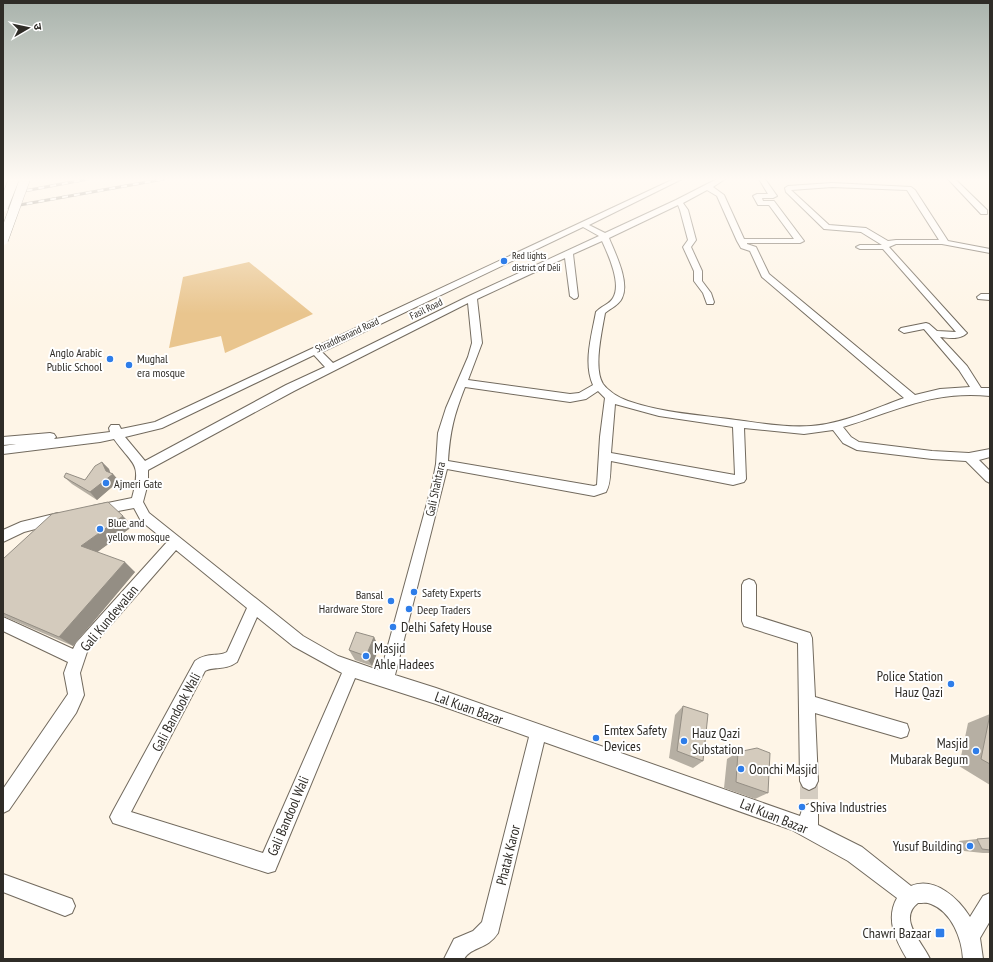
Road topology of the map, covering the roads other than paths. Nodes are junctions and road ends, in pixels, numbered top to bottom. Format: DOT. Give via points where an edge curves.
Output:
graph roads {
  1 [pos="9,224"];
  2 [pos="572,224"];
  3 [pos="582,224"];
  4 [pos="631,224"];
  5 [pos="688,224"];
  6 [pos="733,224"];
  7 [pos="787,224"];
  8 [pos="824,224"];
  9 [pos="933,224"];
  10 [pos="604,236"];
  11 [pos="3,240"];
  12 [pos="741,241"];
  13 [pos="944,242"];
  14 [pos="886,246"];
  15 [pos="860,247"];
  16 [pos="990,251"];
  17 [pos="569,253"];
  18 [pos="574,296"];
  19 [pos="472,298"];
  20 [pos="710,302"];
  21 [pos="439,303"];
  22 [pos="904,330"];
  23 [pos="935,334"];
  24 [pos="315,350"];
  25 [pos="332,368"];
  26 [pos="462,383"];
  27 [pos="599,386"];
  28 [pos="978,391"];
  29 [pos="990,392"];
  30 [pos="610,396"];
  31 [pos="912,399"];
  32 [pos="738,424"];
  33 [pos="836,425"];
  34 [pos="115,431"];
  35 [pos="3,441"];
  36 [pos="3,450"];
  37 [pos="990,453"];
  38 [pos="605,456"];
  39 [pos="969,458"];
  40 [pos="442,464"];
  41 [pos="144,467"];
  42 [pos="990,478"];
  43 [pos="137,502"];
  44 [pos="84,513"];
  45 [pos="43,534"];
  46 [pos="3,536"];
  47 [pos="176,541"];
  48 [pos="749,584"];
  49 [pos="255,606"];
  50 [pos="3,624"];
  51 [pos="76,658"];
  52 [pos="351,669"];
  53 [pos="386,681"];
  54 [pos="808,702"];
  55 [pos="900,730"];
  56 [pos="538,733"];
  57 [pos="809,781"];
  58 [pos="3,804"];
  59 [pos="119,817"];
  60 [pos="3,883"];
  61 [pos="909,896"];
  62 [pos="990,904"];
  63 [pos="65,906"];
  64 [pos="970,936"];
  65 [pos="454,959"];
  66 [pos="920,959"];
  67 [pos="973,959"];
  1 -- 11 [label="main road, bridge"];
  2 -- 34 [label="street, Shraddhanand Road" via="214,393"];
  3 -- 10 [label="street"];
  3 -- 21 [label="street, Shraddhanand Road"];
  4 -- 10 [label="street, Fasil Road"];
  5 -- 20 [label="street" via="692,240 687,247 698,271 698,281"];
  6 -- 12 [label="street"];
  7 -- 12 [label="street" via="800,241"];
  8 -- 14 [label="street" via="827,227 863,230"];
  9 -- 13 [label="street"];
  10 -- 17 [label="street, Fasil Road"];
  10 -- 27 [label="street" via="615,263 620,292 617,299 601,312 594,374"];
  12 -- 31 [label="street" via="744,246 753,249 765,275"];
  13 -- 14 [label="street" via="896,242"];
  13 -- 16 [label="street"];
  14 -- 15 [label="street"];
  14 -- 23 [label="street" via="962,333"];
  17 -- 18 [label="street"];
  17 -- 19 [label="street, Fasil Road"];
  19 -- 21 [label="street, Fasil Road"];
  19 -- 26 [label="street, Gali Shahtara" via="477,343"];
  21 -- 24 [label="street, Shraddhanand Road"];
  21 -- 25 [label="street, Fasil Road"];
  22 -- 23 [label="street" via="926,326"];
  23 -- 28 [label="street"];
  24 -- 25 [label="street"];
  24 -- 34 [label="street, Shraddhanand Road" via="158,425"];
  25 -- 41 [label="street, Fasil Road"];
  26 -- 27 [label="street" via="570,398 582,396"];
  26 -- 40 [label="street, Gali Shahtara" via="444,433"];
  27 -- 30 [label="street"];
  28 -- 29 [label="street"];
  28 -- 31 [label="street" via="957,390"];
  30 -- 32 [label="street" via="628,405"];
  30 -- 38 [label="street"];
  31 -- 33 [label="street"];
  32 -- 33 [label="street" via="811,430"];
  32 -- 38 [label="street" via="742,474 740,478 733,480"];
  33 -- 39 [label="street" via="847,440 857,446"];
  34 -- 35 [label="street, Shraddhanand Road"];
  34 -- 36 [label="street, Shraddhanand Road" via="100,438"];
  34 -- 41 [label="street"];
  37 -- 39 [label="street"];
  38 -- 40 [label="street" via="604,484 602,489 594,491"];
  39 -- 42 [label="street"];
  40 -- 53 [label="street, Gali Shahtara"];
  41 -- 43 [label="street"];
  43 -- 44 [label="street"];
  43 -- 47 [label="street, Lal Kuan Bazar" via="145,517"];
  45 -- 46 [label="street" via="64,517 21,527"];
  47 -- 49 [label="street, Lal Kuan Bazar"];
  47 -- 51 [label="street, Gali Kundewalan" via="81,648"];
  48 -- 54 [label="street" via="749,621 805,638"];
  49 -- 52 [label="street, Lal Kuan Bazar" via="298,641"];
  49 -- 59 [label="street, Gali Bandook Wali" via="232,656 223,662 209,661 200,666"];
  50 -- 51 [label="street"];
  51 -- 58 [label="street, Gali Kundewalan" via="72,673 76,695 70,708"];
  52 -- 53 [label="street, Lal Kuan Bazar"];
  52 -- 59 [label="street, Gali Bandool Wali" via="268,864"];
  53 -- 56 [label="street, Lal Kuan Bazar"];
  54 -- 55 [label="street"];
  54 -- 57 [label="street"];
  56 -- 61 [label="street, Lal Kuan Bazar" via="796,823 809,822"];
  56 -- 65 [label="street, Phatak Karor" via="491,926 485,934 462,943"];
  60 -- 63 [label="street"];
  61 -- 64 [label="street" via="918,892 942,900 964,922"];
  61 -- 66 [label="street" via="903,904 903,930"];
  62 -- 64 [label="street"];
  64 -- 67 [label="street" via="974,951"];
}
